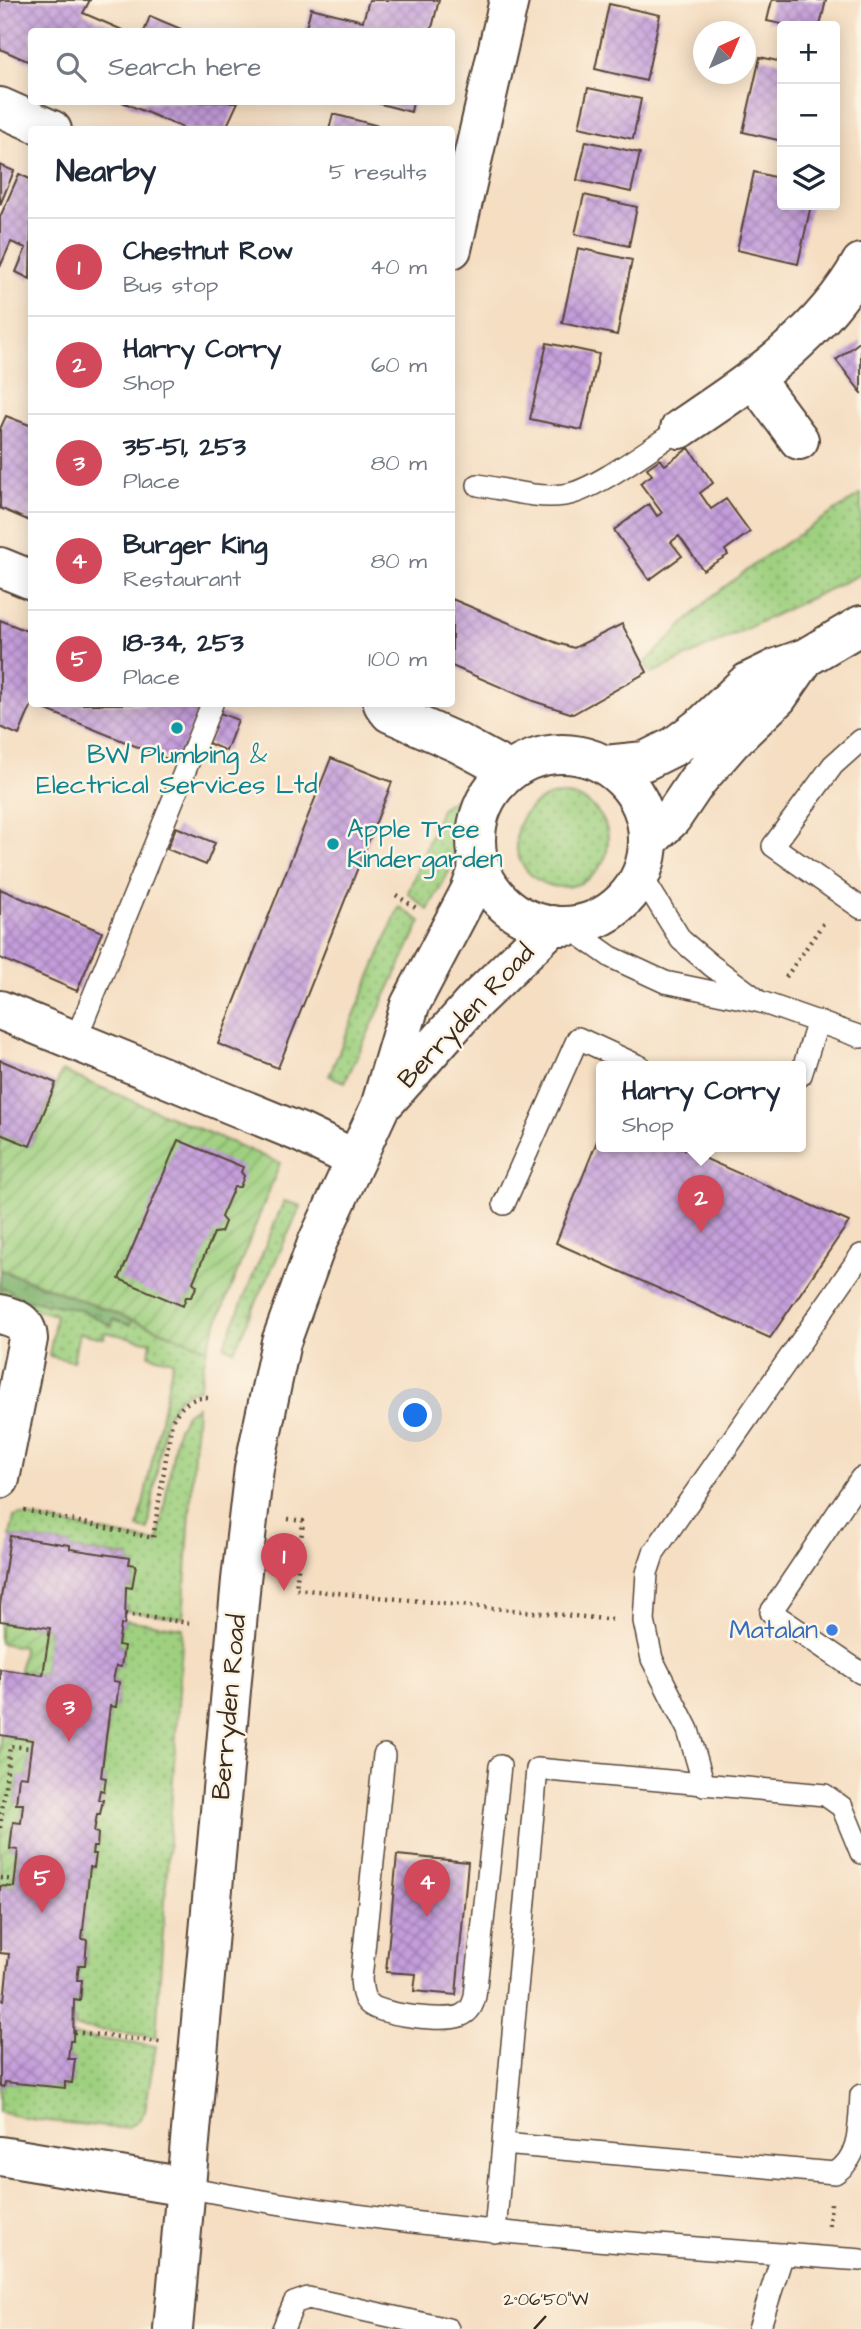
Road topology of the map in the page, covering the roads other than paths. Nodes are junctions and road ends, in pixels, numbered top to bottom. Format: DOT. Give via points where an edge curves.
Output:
graph roads {
  1 [pos="509,0"];
  2 [pos="0,107"];
  3 [pos="43,126"];
  4 [pos="455,236"];
  5 [pos="861,263"];
  6 [pos="754,379"];
  7 [pos="680,429"];
  8 [pos="799,440"];
  9 [pos="478,485"];
  10 [pos="0,567"];
  11 [pos="28,578"];
  12 [pos="861,625"];
  13 [pos="805,658"];
  14 [pos="211,707"];
  15 [pos="376,707"];
  16 [pos="861,740"];
  17 [pos="605,765"];
  18 [pos="510,771"];
  19 [pos="478,857"];
  20 [pos="645,858"];
  21 [pos="861,908"];
  22 [pos="560,926"];
  23 [pos="764,1003"];
  24 [pos="0,1010"];
  25 [pos="818,1021"];
  26 [pos="861,1037"];
  27 [pos="75,1041"];
  28 [pos="628,1061"];
  29 [pos="806,1061"];
  30 [pos="380,1107"];
  31 [pos="355,1159"];
  32 [pos="504,1204"];
  33 [pos="861,1255"];
  34 [pos="0,1314"];
  35 [pos="861,1478"];
  36 [pos="8,1493"];
  37 [pos="861,1673"];
  38 [pos="384,1755"];
  39 [pos="499,1766"];
  40 [pos="704,1785"];
  41 [pos="861,1853"];
  42 [pos="861,2095"];
  43 [pos="503,2144"];
  44 [pos="0,2156"];
  45 [pos="186,2187"];
  46 [pos="495,2232"];
  47 [pos="783,2254"];
  48 [pos="861,2260"];
  49 [pos="173,2329"];
  50 [pos="283,2329"];
  51 [pos="448,2329"];
  52 [pos="760,2329"];
  1 -- 4 [label="main road"];
  2 -- 3 [label="main road"];
  5 -- 6 [label="main road" via="850,284 803,339"];
  6 -- 7 [label="main road"];
  6 -- 8 [label="main road"];
  7 -- 9 [label="lane" via="592,485 564,495"];
  10 -- 11 [label="main road"];
  12 -- 13 [label="main road"];
  13 -- 17 [label="main road" via="748,682 674,746 645,761"];
  13 -- 20 [label="main road" via="778,697 697,781"];
  14 -- 27 [label="lane"];
  15 -- 18 [label="main road"];
  16 -- 21 [label="lane" via="833,765 774,846"];
  17 -- 18 [label="main road" via="567,754 547,755"];
  17 -- 20 [label="main road" via="637,798 645,819"];
  18 -- 19 [label="main road" via="482,809 476,833"];
  19 -- 22 [label="main road" via="485,878 513,910 531,921"];
  19 -- 30 [label="main road, Berryden Road" via="470,891 410,1005"];
  20 -- 22 [label="main road" via="629,895 611,911 590,922"];
  20 -- 23 [label="lane" via="681,940"];
  22 -- 23 [label="lane" via="665,982"];
  22 -- 30 [label="main road, Berryden Road" via="474,1002"];
  23 -- 25 [label="lane"];
  24 -- 27 [label="main road"];
  25 -- 26 [label="lane"];
  25 -- 29 [label="lane"];
  27 -- 31 [label="main road"];
  28 -- 32 [label="lane" via="578,1038"];
  30 -- 31 [label="main road, Berryden Road"];
  31 -- 45 [label="main road, Berryden Road" via="317,1243 281,1342 254,1468"];
  33 -- 40 [label="lane" via="654,1552 647,1573 644,1621 652,1658 688,1730"];
  34 -- 36 [label="main road" via="21,1322 28,1339"];
  35 -- 37 [label="lane" via="771,1612"];
  38 -- 39 [label="lane" via="362,1993 380,2012 450,2019 472,2007 475,1996"];
  40 -- 41 [label="lane" via="825,1795 842,1807"];
  40 -- 43 [label="lane" via="537,1769"];
  42 -- 43 [label="lane" via="856,2151 848,2166 835,2173"];
  43 -- 46 [label="lane"];
  44 -- 45 [label="main road"];
  45 -- 46 [label="lane" via="276,2205"];
  45 -- 49 [label="main road, Berryden Road"];
  46 -- 47 [label="lane"];
  47 -- 48 [label="lane"];
  47 -- 52 [label="lane"];
  50 -- 51 [label="lane" via="294,2303 308,2298"];
}
